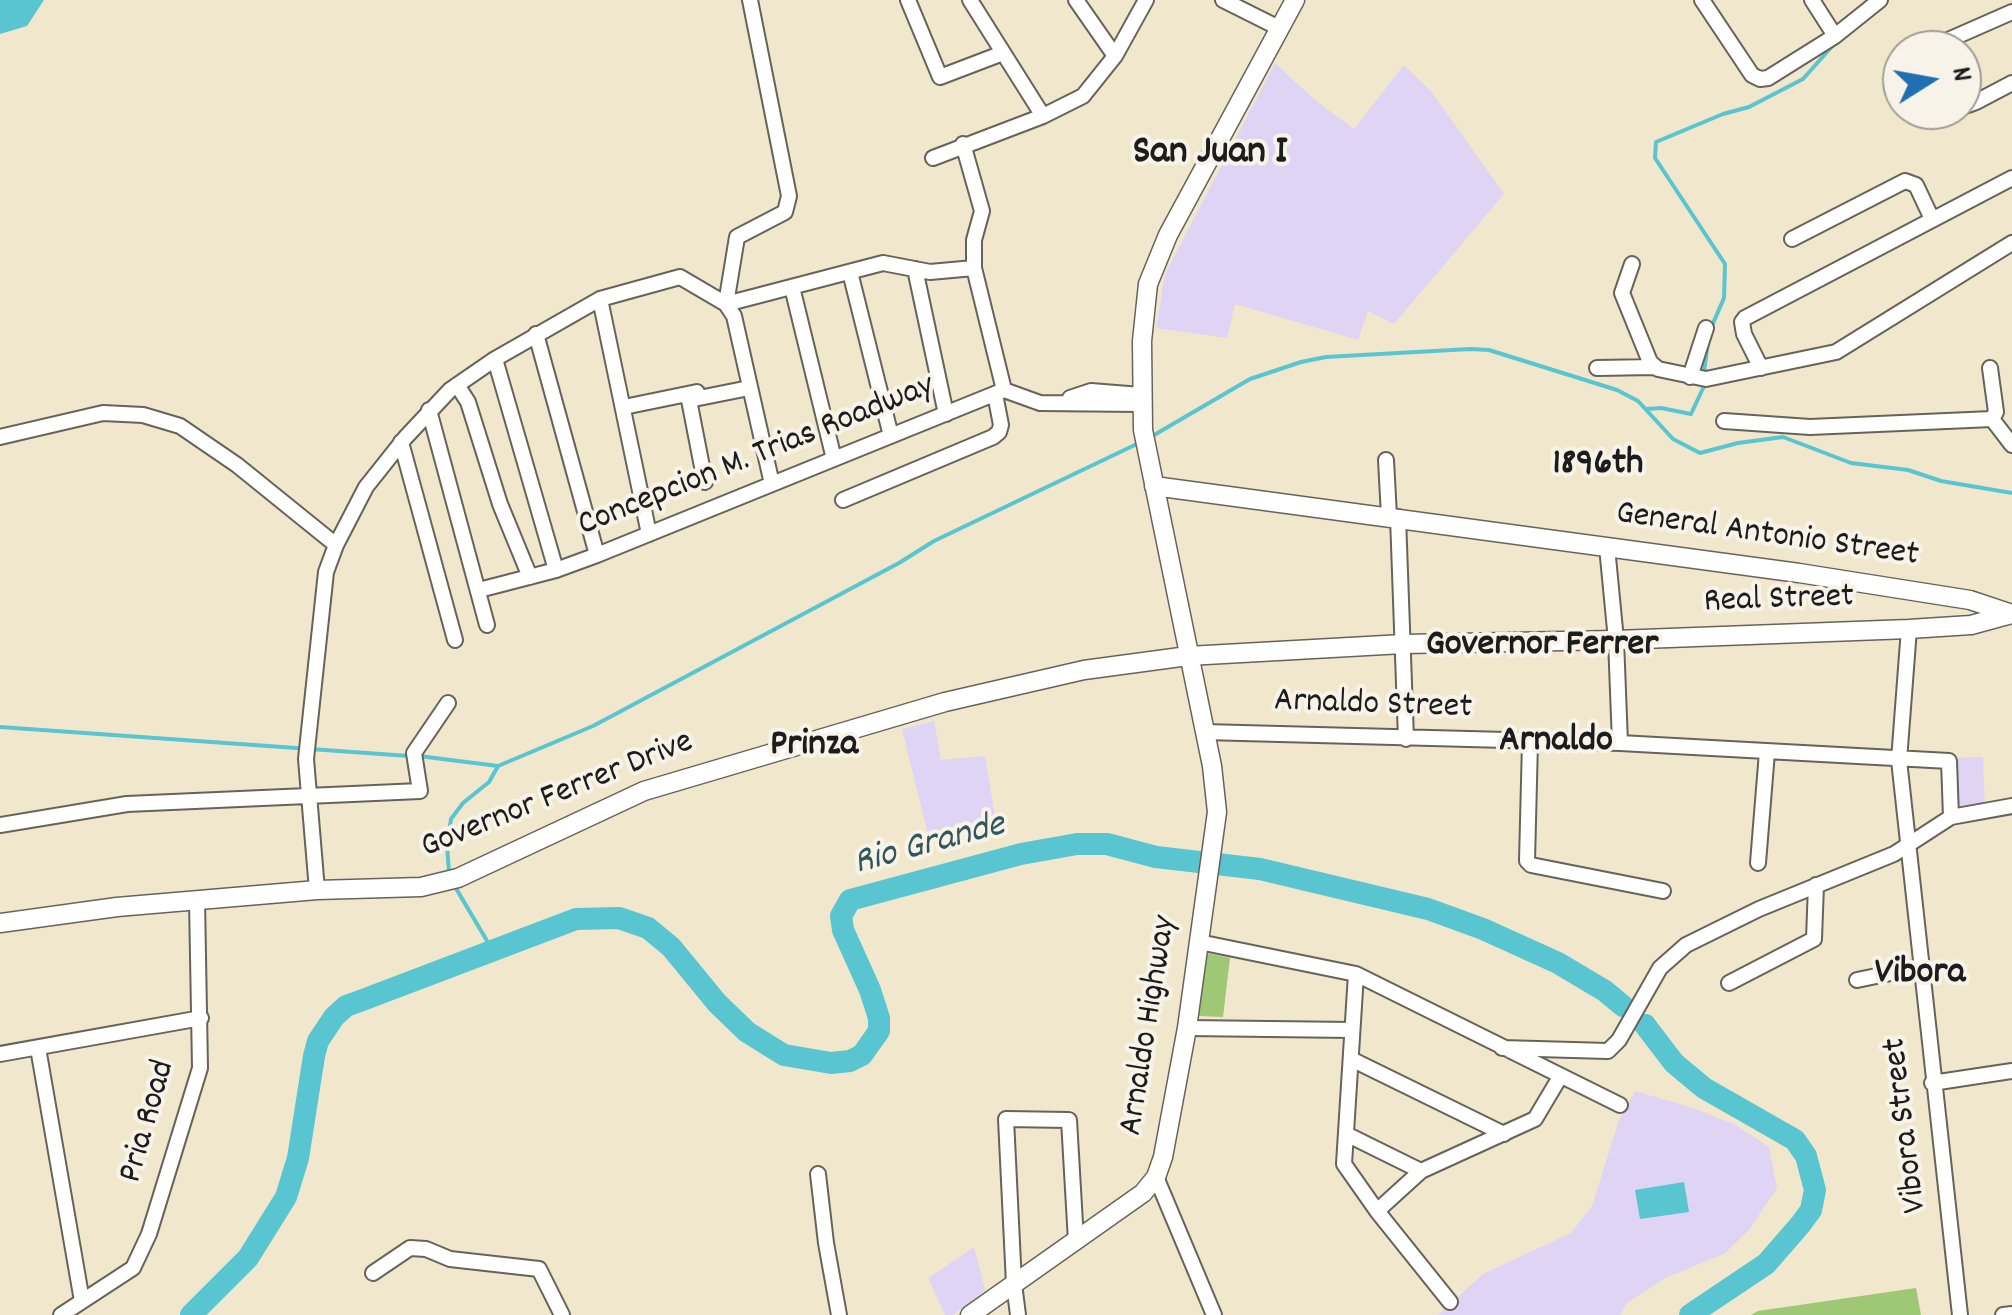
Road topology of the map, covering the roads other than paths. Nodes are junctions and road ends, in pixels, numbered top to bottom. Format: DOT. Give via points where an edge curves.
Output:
graph roads {
  1 [pos="750,0"];
  2 [pos="908,0"];
  3 [pos="970,0"];
  4 [pos="1076,0"];
  5 [pos="1146,0"];
  6 [pos="1223,0"];
  7 [pos="1295,0"];
  8 [pos="1702,0"];
  9 [pos="1812,0"];
  10 [pos="1880,0"];
  11 [pos="2012,12"];
  12 [pos="1280,28"];
  13 [pos="1970,30"];
  14 [pos="1835,36"];
  15 [pos="1004,53"];
  16 [pos="1115,56"];
  17 [pos="2012,82"];
  18 [pos="1982,99"];
  19 [pos="1042,116"];
  20 [pos="963,144"];
  21 [pos="933,158"];
  22 [pos="2012,178"];
  23 [pos="1932,220"];
  24 [pos="1792,239"];
  25 [pos="2012,243"];
  26 [pos="1632,264"];
  27 [pos="974,268"];
  28 [pos="916,270"];
  29 [pos="850,272"];
  30 [pos="792,287"];
  31 [pos="600,299"];
  32 [pos="726,304"];
  33 [pos="1706,328"];
  34 [pos="536,334"];
  35 [pos="496,359"];
  36 [pos="1654,367"];
  37 [pos="1598,368"];
  38 [pos="1761,368"];
  39 [pos="1990,368"];
  40 [pos="1690,377"];
  41 [pos="457,384"];
  42 [pos="748,385"];
  43 [pos="1000,392"];
  44 [pos="1141,399"];
  45 [pos="624,407"];
  46 [pos="429,410"];
  47 [pos="946,414"];
  48 [pos="1992,419"];
  49 [pos="1724,421"];
  50 [pos="891,436"];
  51 [pos="0,437"];
  52 [pos="401,442"];
  53 [pos="2012,446"];
  54 [pos="834,460"];
  55 [pos="1386,460"];
  56 [pos="704,482"];
  57 [pos="772,484"];
  58 [pos="1154,486"];
  59 [pos="843,500"];
  60 [pos="1394,516"];
  61 [pos="649,534"];
  62 [pos="336,545"];
  63 [pos="1607,547"];
  64 [pos="597,555"];
  65 [pos="556,570"];
  66 [pos="530,578"];
  67 [pos="479,590"];
  68 [pos="2012,614"];
  69 [pos="487,625"];
  70 [pos="1909,629"];
  71 [pos="455,640"];
  72 [pos="1616,640"];
  73 [pos="1402,644"];
  74 [pos="1188,656"];
  75 [pos="448,703"];
  76 [pos="1204,732"];
  77 [pos="1406,739"];
  78 [pos="1530,742"];
  79 [pos="1620,744"];
  80 [pos="1766,752"];
  81 [pos="1899,760"];
  82 [pos="307,794"];
  83 [pos="2012,806"];
  84 [pos="1952,816"];
  85 [pos="0,825"];
  86 [pos="1908,845"];
  87 [pos="1758,863"];
  88 [pos="1816,885"];
  89 [pos="317,890"];
  90 [pos="1664,892"];
  91 [pos="198,900"];
  92 [pos="0,923"];
  93 [pos="1199,942"];
  94 [pos="1920,967"];
  95 [pos="1356,974"];
  96 [pos="1857,980"];
  97 [pos="1728,982"];
  98 [pos="201,1018"];
  99 [pos="1187,1028"];
  100 [pos="1352,1030"];
  101 [pos="38,1048"];
  102 [pos="1502,1048"];
  103 [pos="0,1054"];
  104 [pos="1353,1060"];
  105 [pos="2012,1071"];
  106 [pos="1560,1077"];
  107 [pos="1932,1083"];
  108 [pos="1620,1105"];
  109 [pos="1346,1134"];
  110 [pos="1504,1134"];
  111 [pos="1422,1171"];
  112 [pos="818,1174"];
  113 [pos="1156,1177"];
  114 [pos="1377,1211"];
  115 [pos="1076,1241"];
  116 [pos="373,1273"];
  117 [pos="1014,1284"];
  118 [pos="82,1301"];
  119 [pos="1450,1302"];
  120 [pos="2012,1314"];
  121 [pos="61,1315"];
  122 [pos="562,1315"];
  123 [pos="839,1315"];
  124 [pos="970,1315"];
  125 [pos="1018,1315"];
  126 [pos="1214,1315"];
  127 [pos="1960,1315"];
  128 [pos="2003,1315"];
  1 -- 32 [label="street" via="789,196 785,212 736,237"];
  2 -- 15 [label="street" via="940,76"];
  3 -- 15 [label="street"];
  4 -- 16 [label="street"];
  5 -- 16 [label="street"];
  6 -- 12 [label="street"];
  7 -- 12 [label="main road, Arnaldo Highway"];
  8 -- 14 [label="street" via="1760,79"];
  9 -- 14 [label="street"];
  10 -- 14 [label="street"];
  11 -- 13 [label="street"];
  12 -- 44 [label="main road, Arnaldo Highway" via="1157,257 1148,284"];
  15 -- 19 [label="street"];
  16 -- 19 [label="street" via="1083,96"];
  17 -- 18 [label="street"];
  19 -- 20 [label="street"];
  20 -- 21 [label="street"];
  20 -- 27 [label="street" via="982,212"];
  22 -- 23 [label="street"];
  23 -- 24 [label="street" via="1916,185 1905,181"];
  23 -- 38 [label="street" via="1745,318 1744,334"];
  25 -- 38 [label="street" via="1836,352"];
  26 -- 36 [label="street" via="1622,294"];
  27 -- 28 [label="street"];
  27 -- 43 [label="street"];
  28 -- 29 [label="street" via="883,263"];
  28 -- 47 [label="street"];
  29 -- 30 [label="street"];
  29 -- 50 [label="street"];
  30 -- 32 [label="street"];
  30 -- 54 [label="street"];
  31 -- 32 [label="street" via="680,277"];
  31 -- 34 [label="street"];
  31 -- 45 [label="street"];
  32 -- 42 [label="street"];
  33 -- 40 [label="street"];
  34 -- 35 [label="street"];
  34 -- 64 [label="street"];
  35 -- 41 [label="street"];
  35 -- 65 [label="street"];
  36 -- 37 [label="street"];
  36 -- 40 [label="street"];
  38 -- 40 [label="street"];
  39 -- 48 [label="street"];
  41 -- 46 [label="street"];
  41 -- 66 [label="street"];
  42 -- 45 [label="street"];
  42 -- 56 [label="street" via="689,400"];
  42 -- 57 [label="street"];
  43 -- 44 [label="street" via="1040,403 1092,392"];
  43 -- 47 [label="street, Concepcion M. Trias Roadway"];
  43 -- 59 [label="street" via="1000,432 994,437"];
  44 -- 58 [label="main road, Arnaldo Highway"];
  45 -- 61 [label="street"];
  46 -- 52 [label="street"];
  46 -- 67 [label="street"];
  47 -- 50 [label="street, Concepcion M. Trias Roadway"];
  48 -- 49 [label="street" via="1810,427"];
  48 -- 53 [label="street"];
  50 -- 54 [label="street, Concepcion M. Trias Roadway"];
  51 -- 62 [label="street" via="103,414 143,415 180,426"];
  52 -- 62 [label="street" via="366,487"];
  52 -- 71 [label="street"];
  54 -- 57 [label="street, Concepcion M. Trias Roadway"];
  55 -- 60 [label="street"];
  57 -- 61 [label="street, Concepcion M. Trias Roadway"];
  58 -- 60 [label="main road, General Antonio Street"];
  58 -- 74 [label="main road, Arnaldo Highway"];
  60 -- 63 [label="main road, General Antonio Street"];
  60 -- 73 [label="street"];
  61 -- 64 [label="street, Concepcion M. Trias Roadway"];
  62 -- 82 [label="street" via="326,572"];
  63 -- 68 [label="main road, General Antonio Street" via="1970,600"];
  63 -- 72 [label="street"];
  64 -- 65 [label="street, Concepcion M. Trias Roadway"];
  65 -- 66 [label="street, Concepcion M. Trias Roadway"];
  66 -- 67 [label="street, Concepcion M. Trias Roadway"];
  67 -- 69 [label="street"];
  68 -- 70 [label="main road, Real Street"];
  70 -- 72 [label="main road, Real Street"];
  70 -- 81 [label="street, Vibora Street"];
  72 -- 73 [label="main road, Real Street"];
  72 -- 79 [label="street"];
  73 -- 74 [label="main road, Real Street"];
  73 -- 77 [label="street"];
  74 -- 76 [label="main road, Arnaldo Highway"];
  74 -- 89 [label="main road, Governor Ferrer Drive" via="1084,670 945,702 702,773 644,791 458,878 421,887"];
  75 -- 82 [label="street" via="413,759 420,791"];
  76 -- 77 [label="street, Arnaldo Street"];
  76 -- 93 [label="main road, Arnaldo Highway" via="1218,812"];
  77 -- 78 [label="street, Arnaldo Street"];
  78 -- 79 [label="street, Arnaldo Street"];
  78 -- 90 [label="street" via="1527,861"];
  79 -- 80 [label="street, Arnaldo Street"];
  80 -- 81 [label="street, Arnaldo Street"];
  80 -- 87 [label="street"];
  81 -- 84 [label="street, Arnaldo Street" via="1949,761"];
  81 -- 86 [label="street, Vibora Street"];
  82 -- 85 [label="street" via="127,804"];
  82 -- 89 [label="street"];
  83 -- 84 [label="street"];
  84 -- 86 [label="street"];
  86 -- 88 [label="street"];
  86 -- 94 [label="street, Vibora Street"];
  88 -- 97 [label="street" via="1814,939"];
  88 -- 102 [label="street" via="1674,953 1612,1049"];
  89 -- 91 [label="main road, Governor Ferrer Drive"];
  91 -- 92 [label="main road, Governor Ferrer Drive"];
  91 -- 98 [label="street, Pria Road"];
  93 -- 95 [label="street"];
  93 -- 99 [label="main road, Arnaldo Highway"];
  94 -- 96 [label="street"];
  94 -- 107 [label="street, Vibora Street"];
  95 -- 100 [label="street"];
  95 -- 102 [label="street"];
  98 -- 101 [label="street"];
  98 -- 118 [label="street, Pria Road" via="200,1068 149,1234 134,1268"];
  99 -- 100 [label="street"];
  99 -- 113 [label="main road, Arnaldo Highway"];
  100 -- 104 [label="street"];
  101 -- 103 [label="street"];
  101 -- 118 [label="street"];
  102 -- 106 [label="street"];
  104 -- 109 [label="street"];
  104 -- 110 [label="street"];
  105 -- 107 [label="street"];
  106 -- 108 [label="street"];
  106 -- 110 [label="street" via="1535,1120"];
  107 -- 127 [label="street, Vibora Street"];
  109 -- 111 [label="street"];
  109 -- 114 [label="street" via="1344,1164"];
  110 -- 111 [label="street"];
  111 -- 114 [label="street"];
  112 -- 123 [label="street"];
  113 -- 115 [label="main road, Arnaldo Highway"];
  113 -- 126 [label="street"];
  114 -- 119 [label="street"];
  115 -- 117 [label="main road, Arnaldo Highway"];
  115 -- 117 [label="street" via="1069,1120 1006,1119"];
  116 -- 122 [label="street" via="410,1248 539,1269"];
  117 -- 124 [label="main road, Arnaldo Highway"];
  117 -- 125 [label="street"];
  118 -- 121 [label="street, Pria Road"];
  120 -- 128 [label="street"];
}
